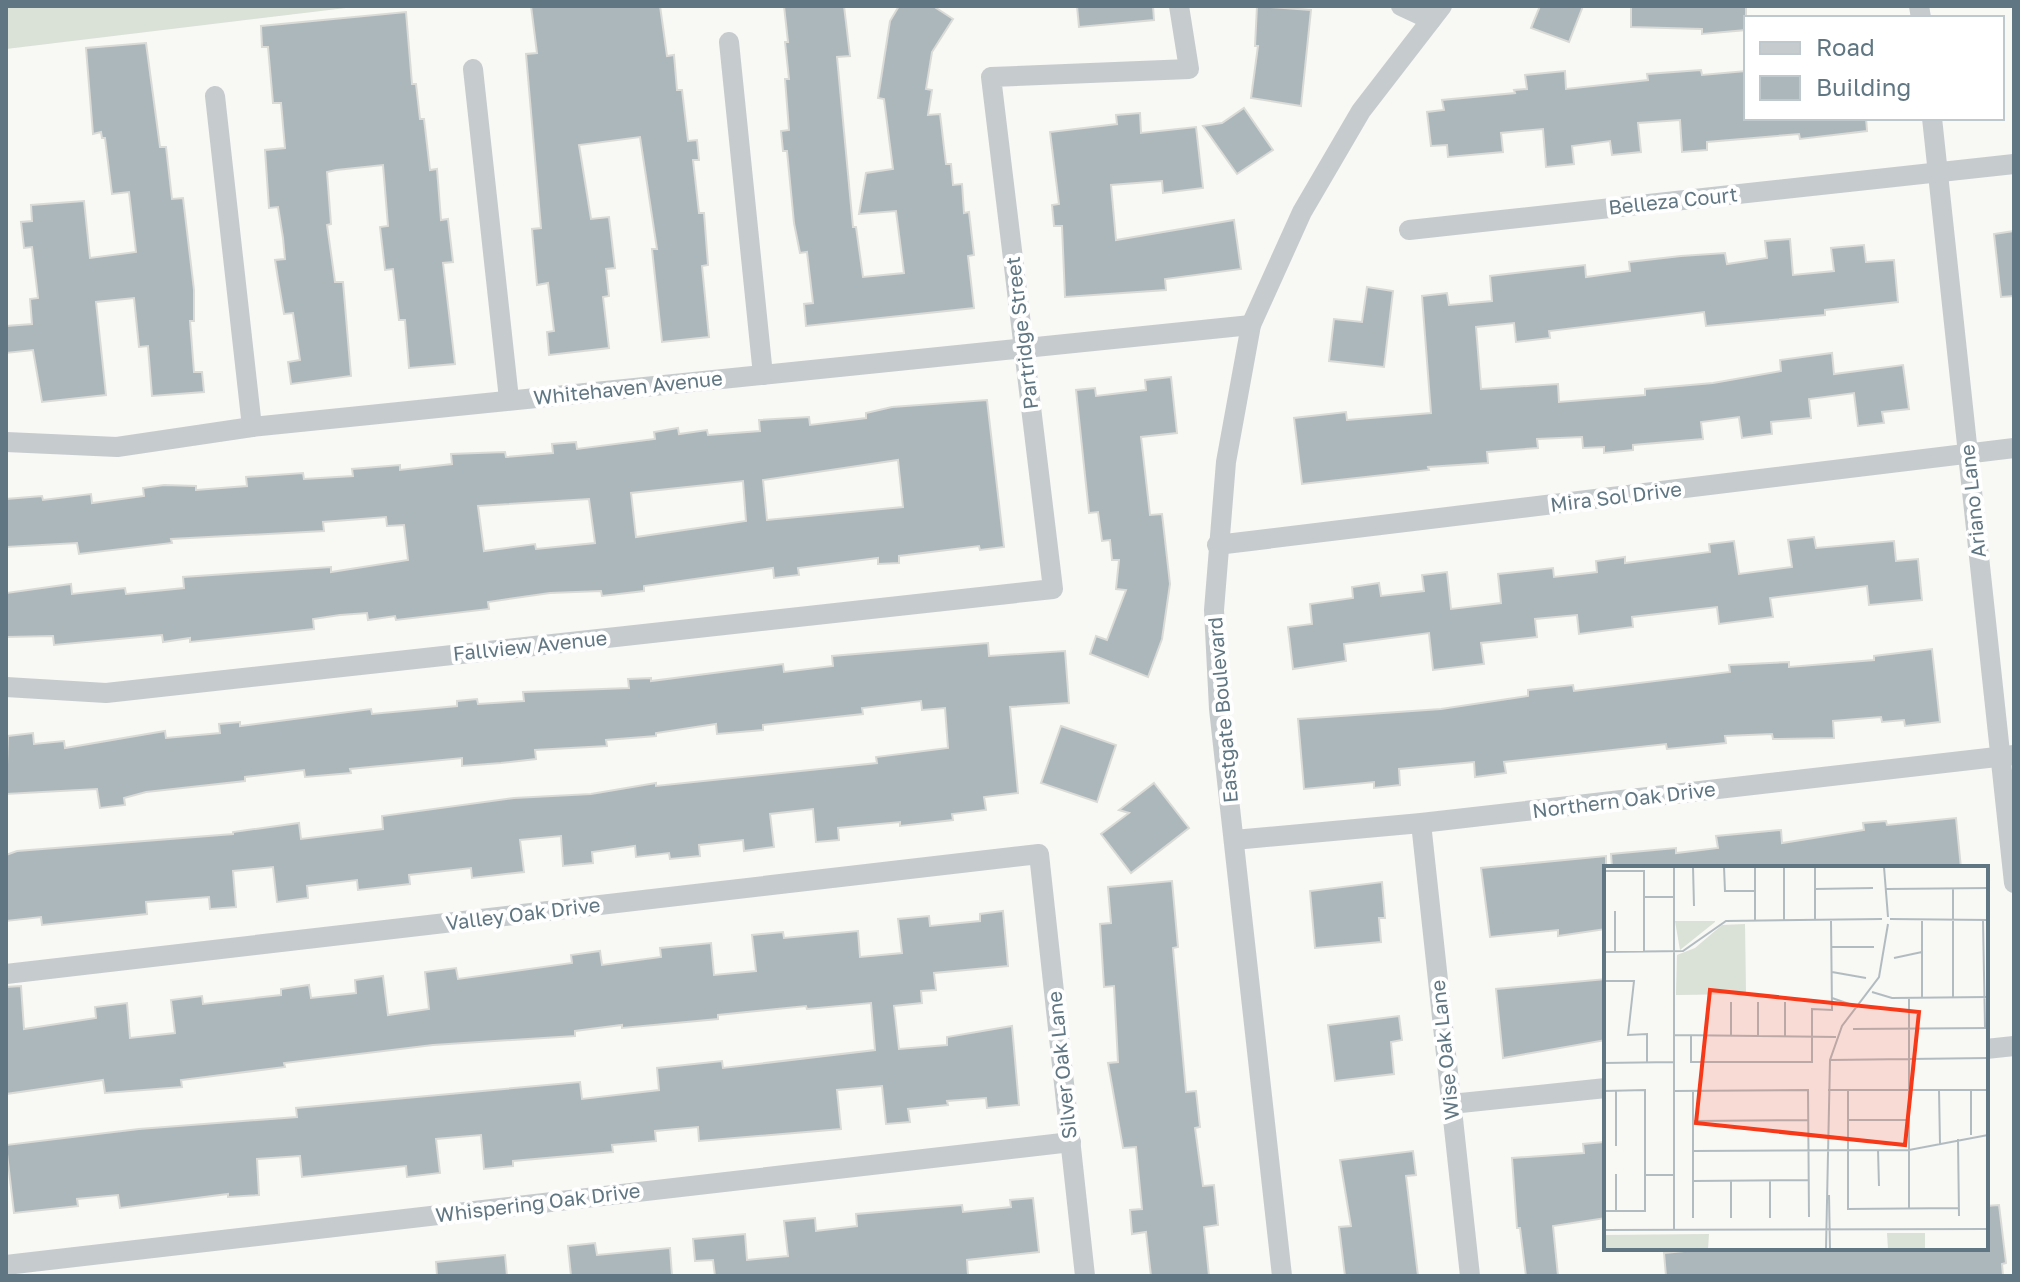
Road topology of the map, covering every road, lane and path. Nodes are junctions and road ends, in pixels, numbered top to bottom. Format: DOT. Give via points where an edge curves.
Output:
graph roads {
  1 [pos="1179,6"];
  2 [pos="1401,6"];
  3 [pos="1436,13"];
  4 [pos="729,42"];
  5 [pos="473,69"];
  6 [pos="215,96"];
  7 [pos="1932,120"];
  8 [pos="2014,164"];
  9 [pos="1937,172"];
  10 [pos="1409,230"];
  11 [pos="1251,325"];
  12 [pos="1023,348"];
  13 [pos="763,375"];
  14 [pos="509,399"];
  15 [pos="252,427"];
  16 [pos="6,442"];
  17 [pos="2014,448"];
  18 [pos="1968,454"];
  19 [pos="1217,545"];
  20 [pos="1053,589"];
  21 [pos="6,687"];
  22 [pos="2007,755"];
  23 [pos="1421,823"];
  24 [pos="1234,840"];
  25 [pos="1039,854"];
  26 [pos="2014,883"];
  27 [pos="6,974"];
  28 [pos="2014,1046"];
  29 [pos="1988,1049"];
  30 [pos="1604,1088"];
  31 [pos="1451,1104"];
  32 [pos="1071,1142"];
  33 [pos="6,1265"];
  34 [pos="1085,1276"];
  35 [pos="1282,1276"];
  36 [pos="1470,1276"];
  1 -- 12 [label="street, Partridge Street" via="1189,69 991,77"];
  2 -- 3 [label="street"];
  3 -- 11 [label="street, Eastgate Boulevard" via="1354,124 1302,212"];
  4 -- 13 [label="street"];
  5 -- 14 [label="street"];
  6 -- 15 [label="street"];
  7 -- 9 [label="street, Ariano Lane"];
  8 -- 9 [label="street, Belleza Court"];
  9 -- 10 [label="street, Belleza Court"];
  9 -- 18 [label="street, Ariano Lane"];
  11 -- 12 [label="street, Whitehaven Avenue"];
  11 -- 19 [label="street, Eastgate Boulevard"];
  12 -- 13 [label="street, Whitehaven Avenue"];
  12 -- 20 [label="street, Partridge Street"];
  13 -- 14 [label="street, Whitehaven Avenue"];
  14 -- 15 [label="street, Whitehaven Avenue"];
  15 -- 16 [label="street, Whitehaven Avenue" via="117,447"];
  17 -- 18 [label="street, Mira Sol Drive"];
  18 -- 19 [label="street, Mira Sol Drive"];
  18 -- 22 [label="street, Ariano Lane"];
  19 -- 24 [label="street, Eastgate Boulevard" via="1216,670"];
  20 -- 21 [label="street, Fallview Avenue" via="106,693"];
  22 -- 23 [label="street, Northern Oak Drive"];
  22 -- 26 [label="street, Ariano Lane"];
  23 -- 24 [label="street, Northern Oak Drive"];
  23 -- 31 [label="street, Wise Oak Lane"];
  24 -- 35 [label="street, Eastgate Boulevard"];
  25 -- 27 [label="street, Valley Oak Drive"];
  25 -- 32 [label="street, Silver Oak Lane"];
  28 -- 29 [label="street"];
  30 -- 31 [label="street"];
  31 -- 36 [label="street, Wise Oak Lane"];
  32 -- 33 [label="street, Whispering Oak Drive"];
  32 -- 34 [label="street, Silver Oak Lane"];
}
